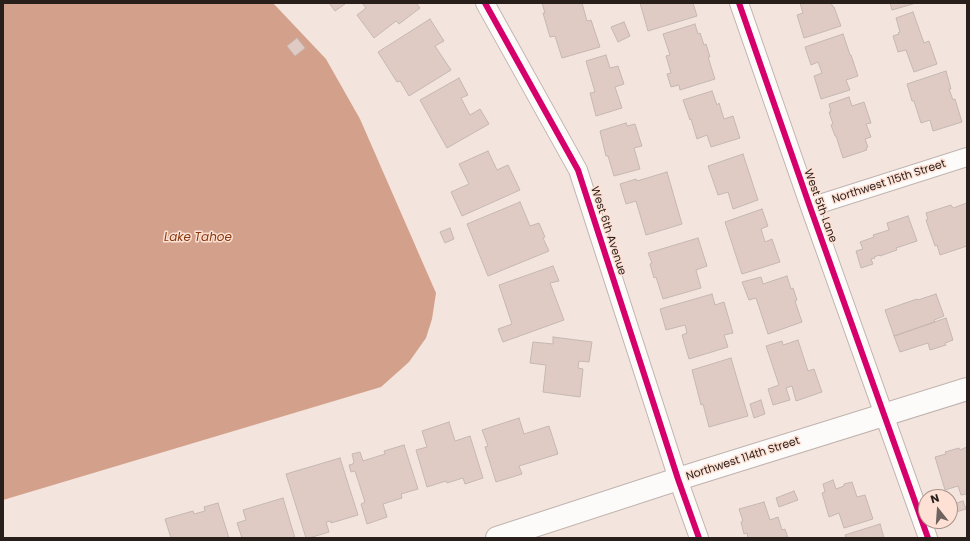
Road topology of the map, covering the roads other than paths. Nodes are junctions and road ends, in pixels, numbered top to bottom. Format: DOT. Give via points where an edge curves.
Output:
graph roads {
  1 [pos="485,3"];
  2 [pos="739,3"];
  3 [pos="967,157"];
  4 [pos="810,207"];
  5 [pos="967,389"];
  6 [pos="885,414"];
  7 [pos="678,480"];
  8 [pos="497,538"];
  9 [pos="699,538"];
  10 [pos="928,538"];
  1 -- 7 [label="street, West 6th Avenue" via="578,170"];
  2 -- 4 [label="street, West 5th Lane"];
  3 -- 4 [label="street, Northwest 115th Street"];
  4 -- 6 [label="street, West 5th Lane"];
  5 -- 6 [label="street, Northwest 114th Street"];
  6 -- 7 [label="street, Northwest 114th Street"];
  6 -- 10 [label="street, West 5th Lane"];
  7 -- 8 [label="street, Northwest 114th Street"];
  7 -- 9 [label="street, West 6th Avenue"];
}
